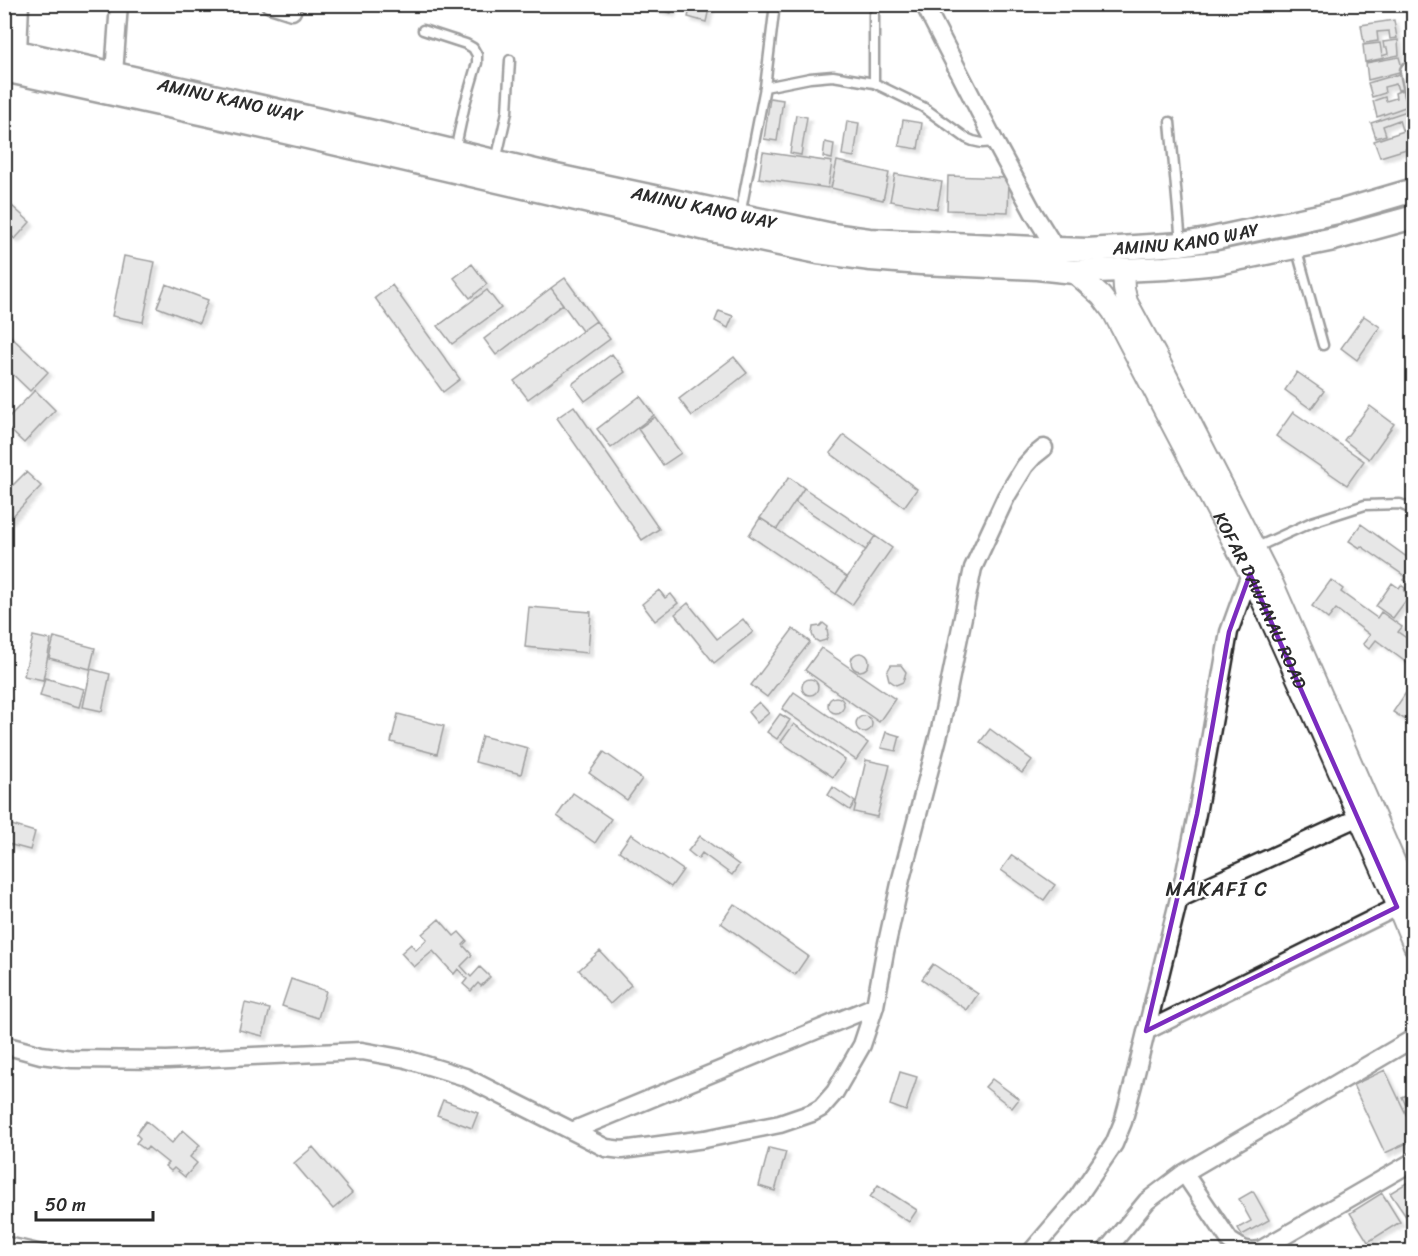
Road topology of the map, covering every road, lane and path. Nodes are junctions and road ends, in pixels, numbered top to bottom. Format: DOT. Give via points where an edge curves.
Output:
graph roads {
  1 [pos="20,4"];
  2 [pos="119,4"];
  3 [pos="270,4"];
  4 [pos="775,4"];
  5 [pos="924,4"];
  6 [pos="292,11"];
  7 [pos="874,15"];
  8 [pos="423,30"];
  9 [pos="9,57"];
  10 [pos="510,60"];
  11 [pos="1409,71"];
  12 [pos="114,74"];
  13 [pos="874,83"];
  14 [pos="765,87"];
  15 [pos="1413,95"];
  16 [pos="1170,122"];
  17 [pos="995,142"];
  18 [pos="455,151"];
  19 [pos="496,161"];
  20 [pos="554,185"];
  21 [pos="1413,190"];
  22 [pos="740,215"];
  23 [pos="1413,217"];
  24 [pos="1181,244"];
  25 [pos="1296,247"];
  26 [pos="1056,249"];
  27 [pos="1123,270"];
  28 [pos="1074,272"];
  29 [pos="1323,345"];
  30 [pos="1044,448"];
  31 [pos="1413,510"];
  32 [pos="1254,549"];
  33 [pos="1250,574"];
  34 [pos="1359,817"];
  35 [pos="1179,899"];
  36 [pos="1405,906"];
  37 [pos="1413,946"];
  38 [pos="875,1006"];
  39 [pos="1146,1031"];
  40 [pos="1413,1038"];
  41 [pos="4,1046"];
  42 [pos="572,1131"];
  43 [pos="1413,1161"];
  44 [pos="1184,1173"];
  45 [pos="4,1241"];
  46 [pos="51,1251"];
  47 [pos="1031,1251"];
  48 [pos="1105,1251"];
  1 -- 9 [label="street"];
  2 -- 12 [label="street"];
  3 -- 6 [label="street"];
  4 -- 14 [label="lane"];
  5 -- 17 [label="street"];
  7 -- 13 [label="lane"];
  8 -- 18 [label="lane" via="466,44 477,55"];
  9 -- 12 [label="main road, AMINU KANO WAY"];
  9 -- 20 [label="main road, AMINU KANO WAY" via="246,123"];
  10 -- 19 [label="lane" via="507,112"];
  11 -- 15 [label="street"];
  12 -- 18 [label="main road, AMINU KANO WAY"];
  13 -- 14 [label="lane" via="833,76"];
  13 -- 17 [label="lane" via="923,107 973,141"];
  14 -- 22 [label="lane"];
  16 -- 24 [label="lane"];
  17 -- 26 [label="street"];
  18 -- 19 [label="main road, AMINU KANO WAY"];
  19 -- 20 [label="main road, AMINU KANO WAY"];
  20 -- 22 [label="main road, AMINU KANO WAY"];
  20 -- 28 [label="main road, AMINU KANO WAY" via="818,252"];
  21 -- 24 [label="main road, AMINU KANO WAY" via="1342,212"];
  22 -- 26 [label="main road, AMINU KANO WAY" via="869,240"];
  23 -- 25 [label="main road, AMINU KANO WAY"];
  24 -- 26 [label="main road, AMINU KANO WAY"];
  25 -- 27 [label="main road, AMINU KANO WAY" via="1216,263"];
  25 -- 29 [label="lane"];
  27 -- 28 [label="main road, AMINU KANO WAY"];
  27 -- 32 [label="street, KOFAR DAWANAU ROAD" via="1127,302"];
  28 -- 33 [label="street, KOFAR DAWANAU ROAD" via="1113,312"];
  30 -- 38 [label="street" via="1025,466 1006,496 973,568 940,730 901,879"];
  31 -- 32 [label="lane" via="1400,504 1365,506 1312,522"];
  32 -- 36 [label="street, KOFAR DAWANAU ROAD" via="1277,595"];
  33 -- 34 [label="street, KOFAR DAWANAU ROAD"];
  33 -- 35 [label="street" via="1228,632"];
  34 -- 35 [label="street"];
  34 -- 36 [label="street, KOFAR DAWANAU ROAD"];
  35 -- 39 [label="street"];
  36 -- 37 [label="street, KOFAR DAWANAU ROAD"];
  36 -- 39 [label="street"];
  38 -- 42 [label="street"];
  38 -- 42 [label="street" via="862,1046 835,1092 812,1113 780,1124 705,1139 622,1150 606,1148"];
  39 -- 47 [label="street" via="1114,1144 1077,1198"];
  40 -- 44 [label="street"];
  41 -- 42 [label="street" via="72,1059 167,1060 362,1052 406,1059 465,1077"];
  43 -- 44 [label="street" via="1260,1250 1252,1251 1230,1241"];
  44 -- 48 [label="street" via="1147,1201"];
  45 -- 46 [label="lane"];
}
